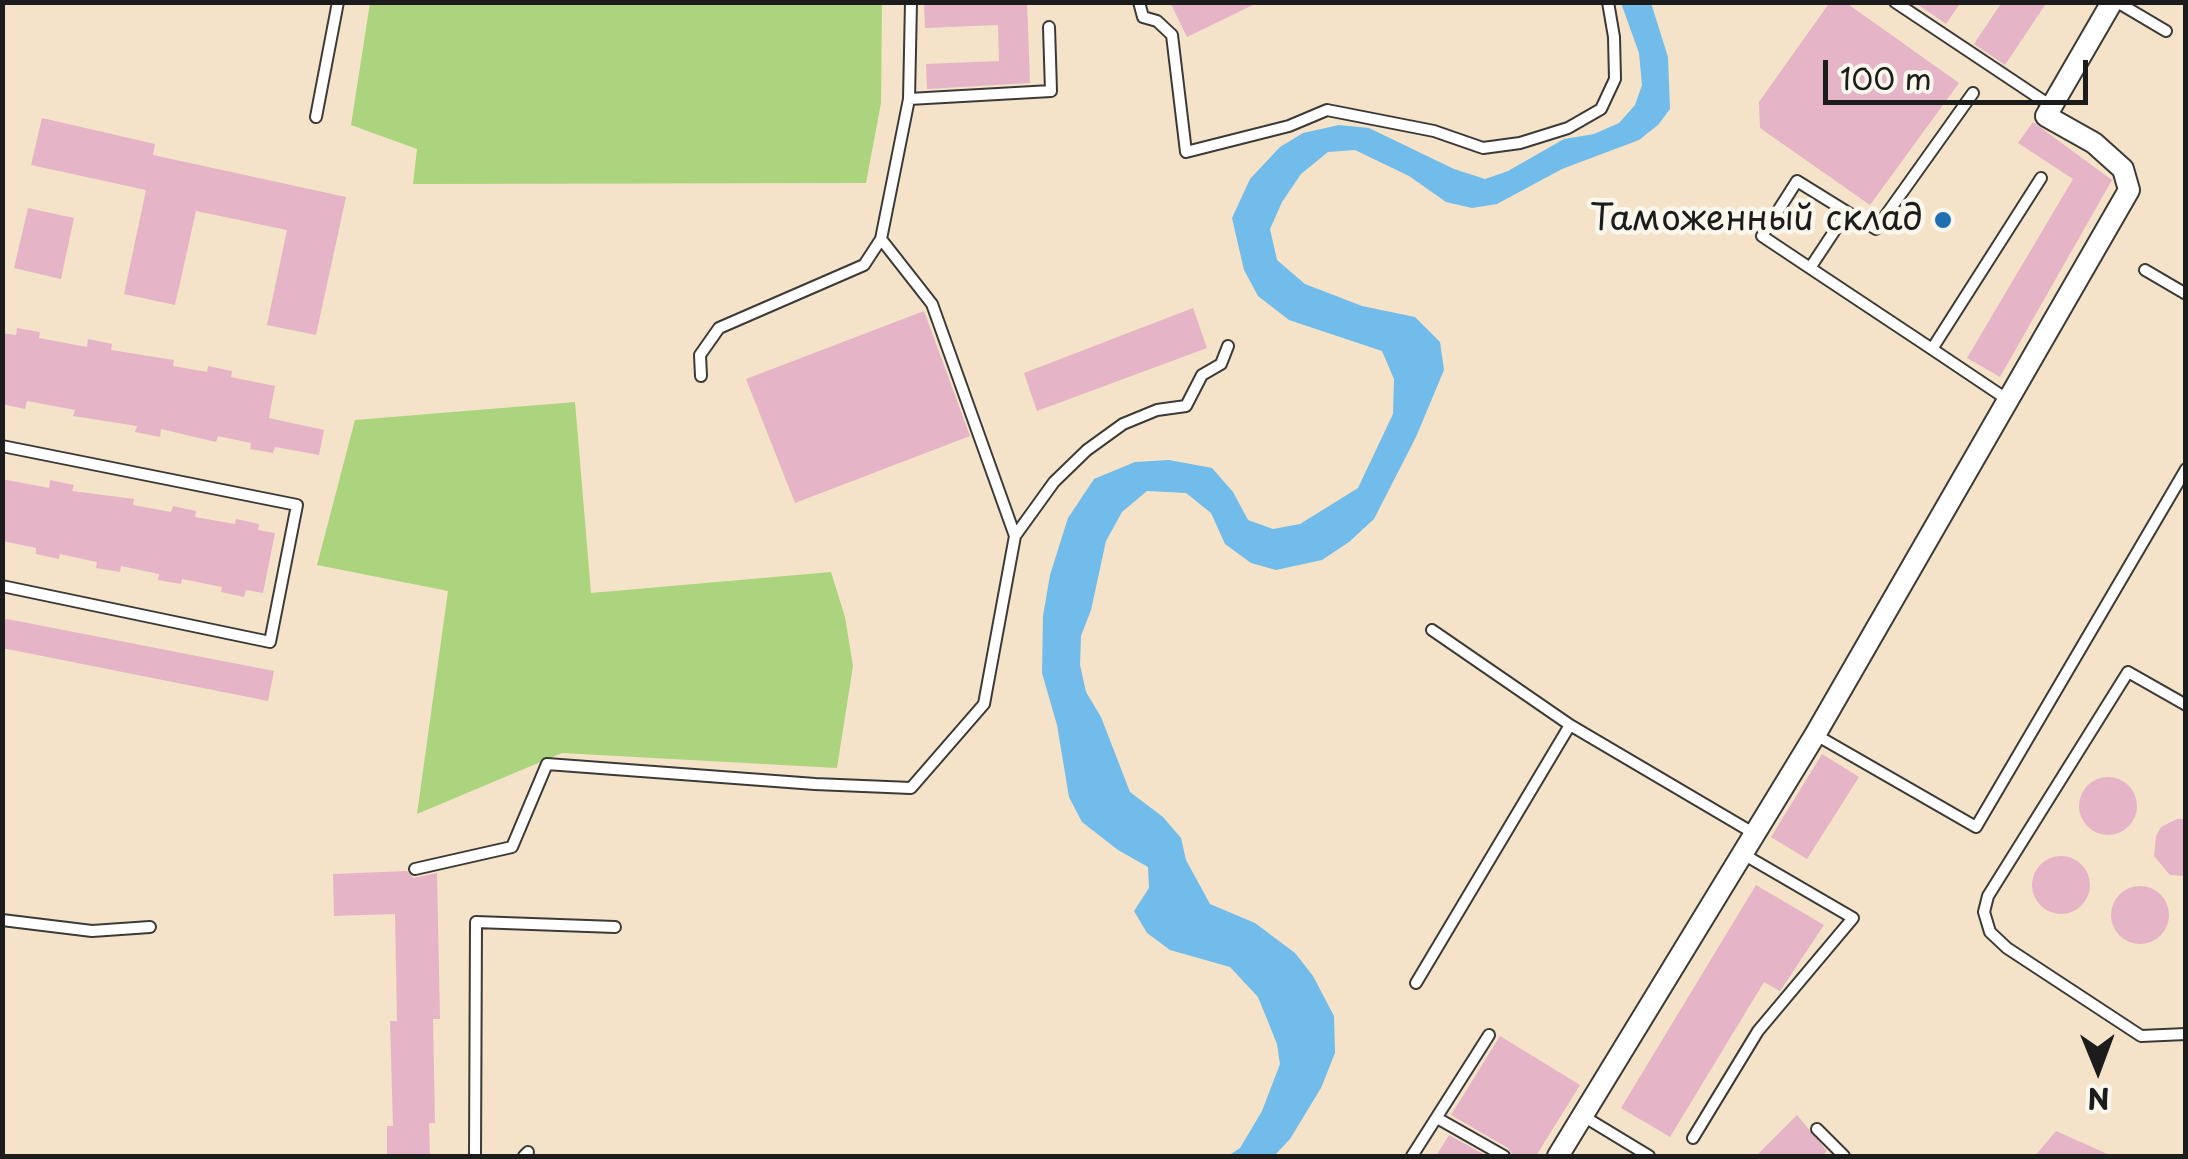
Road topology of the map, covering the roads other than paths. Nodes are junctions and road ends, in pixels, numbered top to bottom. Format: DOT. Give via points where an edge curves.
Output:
graph roads {
  1 [pos="338,2"];
  2 [pos="911,2"];
  3 [pos="1139,2"];
  4 [pos="1608,2"];
  5 [pos="1894,2"];
  6 [pos="2115,2"];
  7 [pos="1049,27"];
  8 [pos="2166,30"];
  9 [pos="1973,93"];
  10 [pos="909,99"];
  11 [pos="2052,106"];
  12 [pos="316,117"];
  13 [pos="2041,178"];
  14 [pos="1847,212"];
  15 [pos="881,238"];
  16 [pos="1810,268"];
  17 [pos="2145,270"];
  18 [pos="2186,294"];
  19 [pos="1228,346"];
  20 [pos="1932,349"];
  21 [pos="701,376"];
  22 [pos="2008,400"];
  23 [pos="2,446"];
  24 [pos="2184,474"];
  25 [pos="1015,536"];
  26 [pos="2,586"];
  27 [pos="1432,630"];
  28 [pos="2186,705"];
  29 [pos="1570,726"];
  30 [pos="1815,735"];
  31 [pos="1755,834"];
  32 [pos="1742,854"];
  33 [pos="415,869"];
  34 [pos="2,920"];
  35 [pos="150,927"];
  36 [pos="616,927"];
  37 [pos="1416,984"];
  38 [pos="2185,1033"];
  39 [pos="1490,1035"];
  40 [pos="1582,1116"];
  41 [pos="1437,1118"];
  42 [pos="1817,1130"];
  43 [pos="1693,1138"];
  44 [pos="475,1156"];
  45 [pos="1412,1156"];
  46 [pos="1504,1156"];
  47 [pos="1558,1156"];
  48 [pos="1650,1156"];
  49 [pos="1844,1156"];
  1 -- 12 [label="lane"];
  2 -- 10 [label="lane"];
  3 -- 4 [label="lane" via="1143,17 1172,35 1186,152 1327,110 1483,148 1568,128 1601,109 1615,79"];
  5 -- 11 [label="lane"];
  6 -- 8 [label="lane"];
  6 -- 11 [label="street"];
  7 -- 10 [label="lane" via="1051,92"];
  9 -- 14 [label="lane" via="1876,230"];
  10 -- 15 [label="lane"];
  11 -- 22 [label="street" via="2046,116 2094,143 2123,169 2129,190"];
  13 -- 20 [label="lane"];
  14 -- 16 [label="lane"];
  14 -- 16 [label="lane" via="1797,181 1762,236"];
  15 -- 21 [label="lane" via="864,265 720,328 700,355"];
  15 -- 25 [label="lane" via="932,304"];
  16 -- 20 [label="lane"];
  17 -- 18 [label="lane"];
  19 -- 25 [label="lane" via="1186,406 1123,424 1087,450"];
  20 -- 22 [label="lane"];
  22 -- 30 [label="street"];
  23 -- 26 [label="lane" via="297,505 270,642"];
  24 -- 30 [label="lane" via="1976,827"];
  25 -- 33 [label="lane" via="984,704 910,788 548,764 512,848"];
  27 -- 29 [label="lane"];
  28 -- 38 [label="lane" via="2128,672 1984,912 1990,932 2006,948 2141,1036"];
  29 -- 31 [label="lane"];
  29 -- 37 [label="lane"];
  30 -- 31 [label="street"];
  31 -- 32 [label="street"];
  32 -- 40 [label="street"];
  32 -- 43 [label="lane" via="1854,918 1758,1031"];
  34 -- 35 [label="lane" via="92,931"];
  36 -- 44 [label="lane" via="476,922"];
  39 -- 41 [label="lane"];
  40 -- 47 [label="street"];
  40 -- 48 [label="lane"];
  41 -- 45 [label="lane"];
  41 -- 46 [label="lane"];
  42 -- 49 [label="lane"];
}
